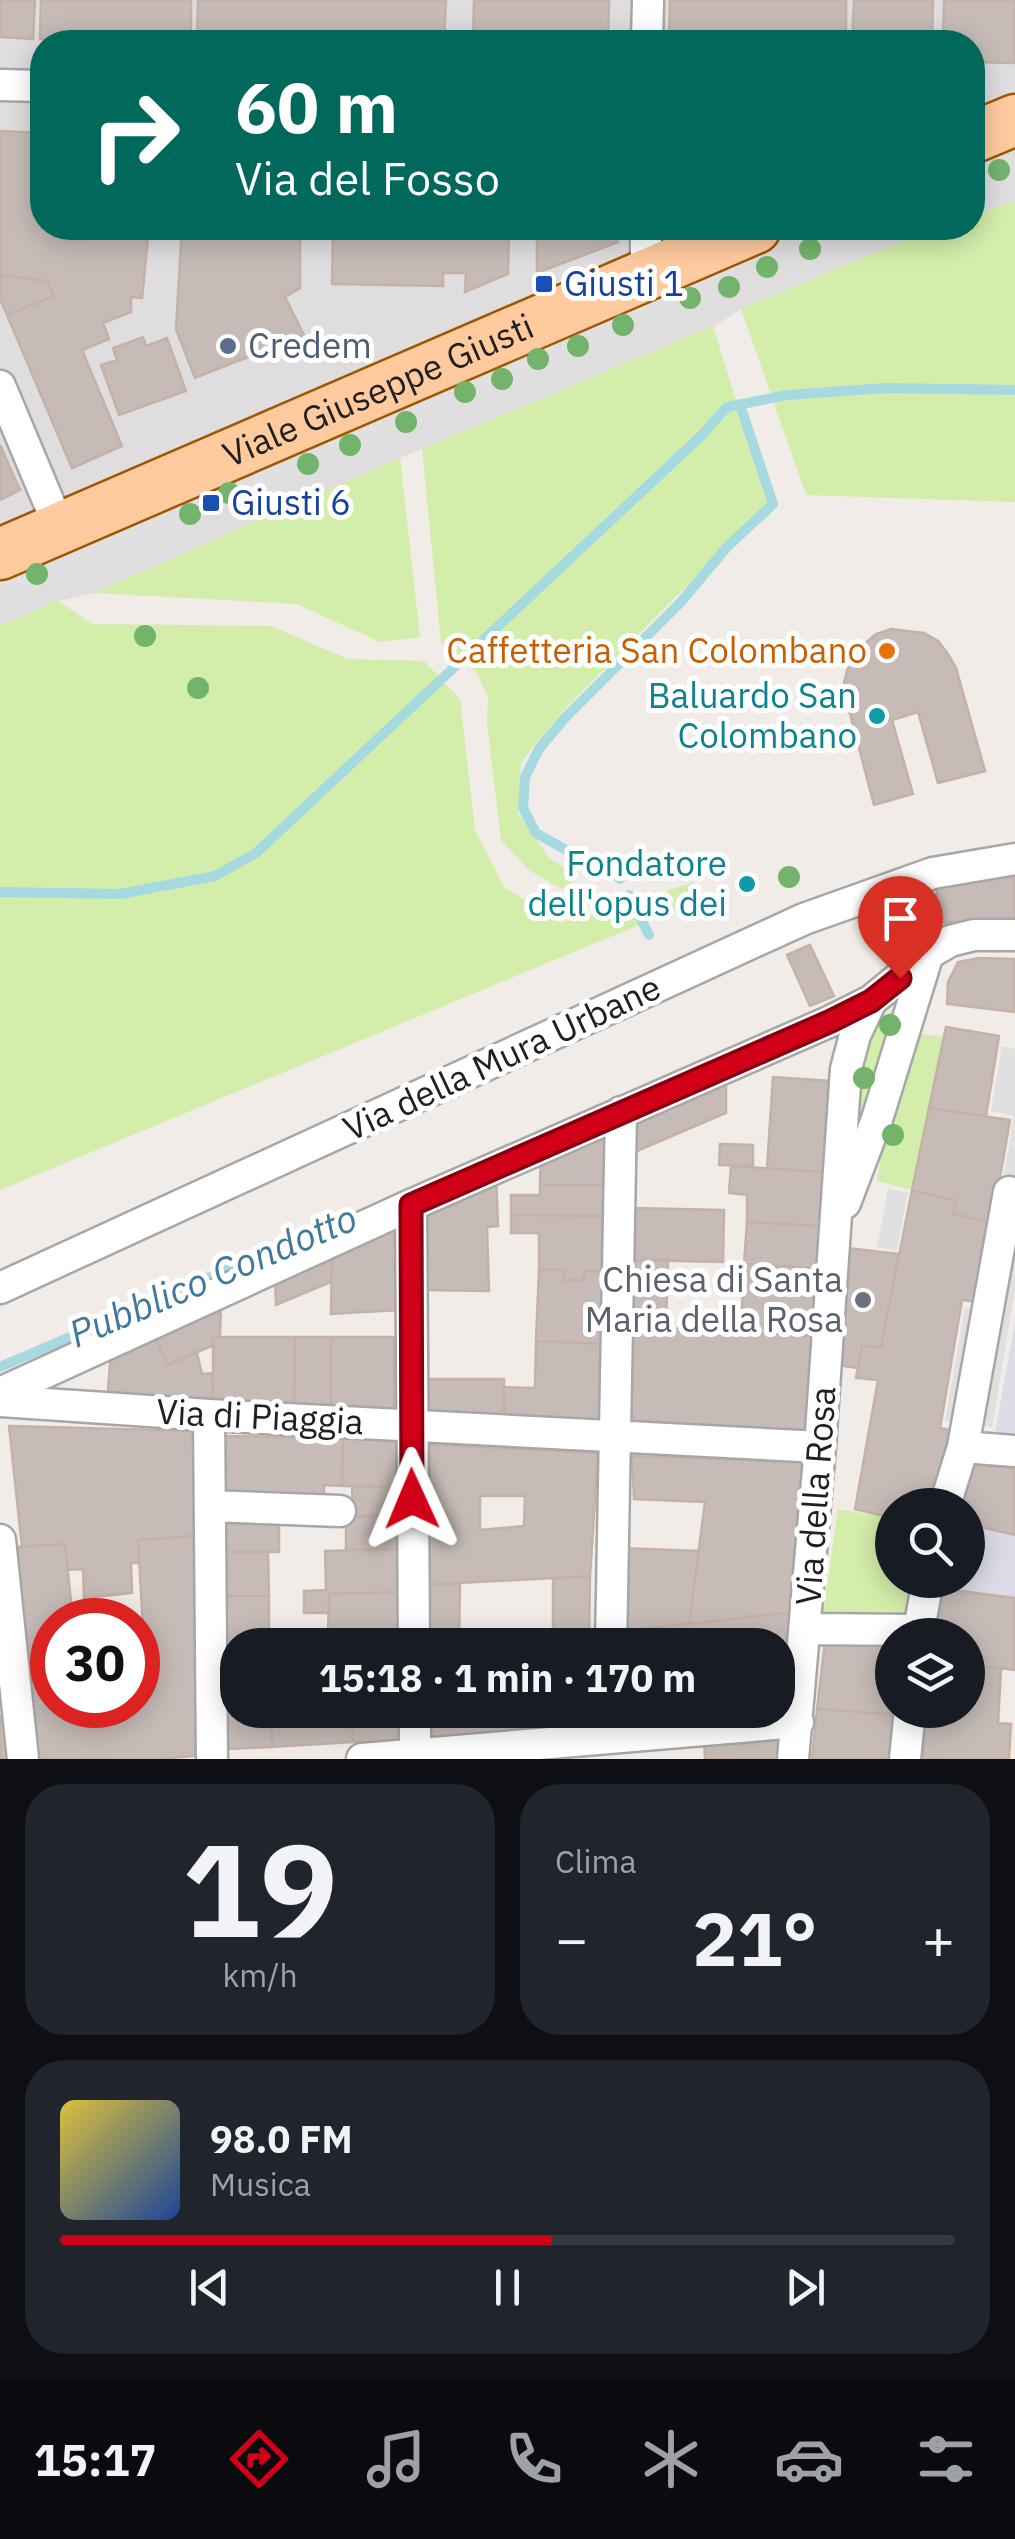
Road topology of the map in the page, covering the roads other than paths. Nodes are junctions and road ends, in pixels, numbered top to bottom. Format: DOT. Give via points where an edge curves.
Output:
graph roads {
  1 [pos="648,0"];
  2 [pos="647,30"];
  3 [pos="0,85"];
  4 [pos="30,86"];
  5 [pos="1015,120"];
  6 [pos="985,133"];
  7 [pos="1015,134"];
  8 [pos="985,137"];
  9 [pos="700,240"];
  10 [pos="646,252"];
  11 [pos="0,386"];
  12 [pos="60,528"];
  13 [pos="0,554"];
  14 [pos="1015,859"];
  15 [pos="1015,936"];
  16 [pos="928,954"];
  17 [pos="871,1001"];
  18 [pos="621,1112"];
  19 [pos="1009,1192"];
  20 [pos="411,1205"];
  21 [pos="834,1234"];
  22 [pos="0,1288"];
  23 [pos="0,1393"];
  24 [pos="0,1401"];
  25 [pos="208,1415"];
  26 [pos="412,1426"];
  27 [pos="614,1436"];
  28 [pos="820,1447"];
  29 [pos="964,1447"];
  30 [pos="1015,1452"];
  31 [pos="951,1488"];
  32 [pos="210,1506"];
  33 [pos="340,1511"];
  34 [pos="0,1540"];
  35 [pos="4,1628"];
  36 [pos="414,1628"];
  37 [pos="611,1628"];
  38 [pos="806,1630"];
  39 [pos="875,1632"];
  40 [pos="795,1722"];
  41 [pos="798,1722"];
  42 [pos="415,1728"];
  43 [pos="591,1728"];
  44 [pos="908,1728"];
  45 [pos="416,1756"];
  46 [pos="24,1759"];
  47 [pos="212,1759"];
  48 [pos="362,1759"];
  49 [pos="793,1759"];
  50 [pos="905,1759"];
  1 -- 2 [label="street"];
  3 -- 4 [label="street"];
  5 -- 6 [label="main road"];
  7 -- 8 [label="main road"];
  9 -- 10 [label="main road, Viale Giuseppe Giusti"];
  10 -- 12 [label="main road, Viale Giuseppe Giusti"];
  11 -- 12 [label="street"];
  12 -- 13 [label="main road, Viale Giuseppe Giusti"];
  14 -- 22 [label="street, Via della Mura Urbane" via="933,873 804,919"];
  15 -- 16 [label="street" via="974,935"];
  16 -- 17 [label="street"];
  16 -- 21 [label="street"];
  17 -- 18 [label="street"];
  17 -- 21 [label="street, Via della Rosa" via="846,1068"];
  18 -- 20 [label="street"];
  18 -- 27 [label="street"];
  19 -- 29 [label="street"];
  20 -- 23 [label="street"];
  20 -- 26 [label="street"];
  21 -- 28 [label="street, Via della Rosa"];
  24 -- 25 [label="street, Via di Piaggia"];
  25 -- 26 [label="street, Via di Piaggia"];
  25 -- 32 [label="street"];
  26 -- 27 [label="street, Via di Piaggia"];
  26 -- 36 [label="street"];
  27 -- 28 [label="street, Via di Piaggia"];
  27 -- 37 [label="street"];
  28 -- 38 [label="street, Via della Rosa"];
  29 -- 30 [label="street"];
  29 -- 31 [label="street"];
  32 -- 33 [label="street"];
  32 -- 47 [label="street"];
  34 -- 35 [label="street"];
  35 -- 46 [label="street"];
  38 -- 39 [label="street"];
  38 -- 41 [label="street, Via della Rosa"];
  40 -- 41 [label="street"];
  41 -- 49 [label="street, Via della Rosa"];
  42 -- 45 [label="street"];
  43 -- 45 [label="street"];
  44 -- 50 [label="street"];
  45 -- 48 [label="street"];
}
